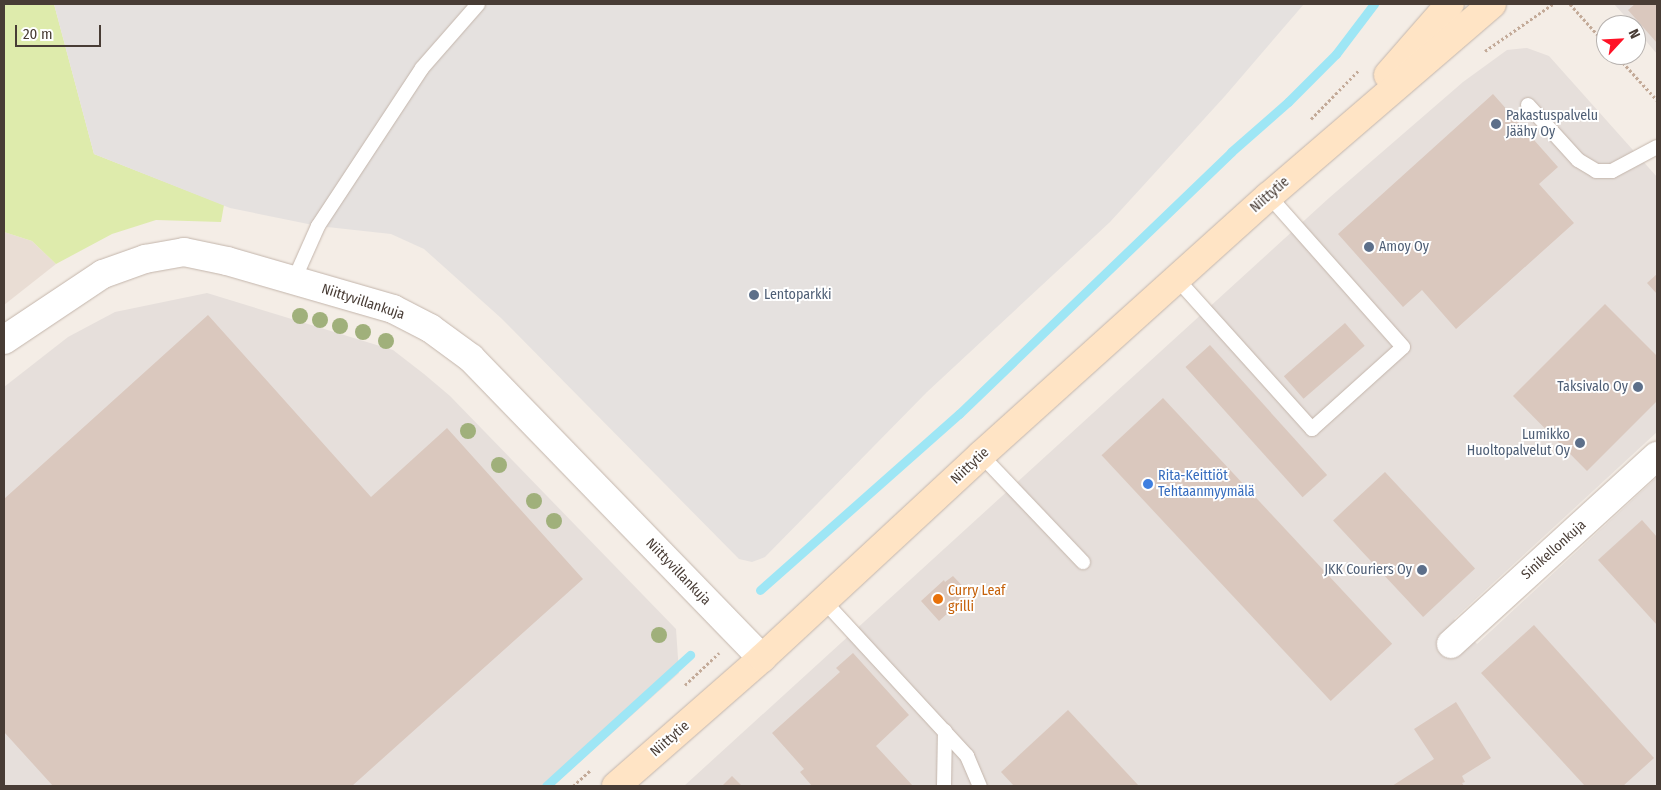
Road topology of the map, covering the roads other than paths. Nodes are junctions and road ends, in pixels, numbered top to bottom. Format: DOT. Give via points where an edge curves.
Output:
graph roads {
  1 [pos="478,4"];
  2 [pos="1450,4"];
  3 [pos="1492,4"];
  4 [pos="1528,105"];
  5 [pos="1325,148"];
  6 [pos="1657,148"];
  7 [pos="1269,196"];
  8 [pos="1177,279"];
  9 [pos="294,280"];
  10 [pos="4,340"];
  11 [pos="981,455"];
  12 [pos="1657,456"];
  13 [pos="1083,562"];
  14 [pos="824,601"];
  15 [pos="1451,644"];
  16 [pos="762,658"];
  17 [pos="945,731"];
  18 [pos="616,786"];
  19 [pos="944,786"];
  20 [pos="980,786"];
  1 -- 9 [label="lane" via="422,68 318,226"];
  2 -- 5 [label="main road, Niittytie"];
  3 -- 5 [label="main road, Niittytie"];
  4 -- 6 [label="lane" via="1578,160 1596,171 1612,171"];
  5 -- 7 [label="main road, Niittytie"];
  7 -- 8 [label="main road, Niittytie"];
  7 -- 8 [label="lane" via="1403,347 1319,423 1312,429"];
  8 -- 11 [label="main road, Niittytie"];
  9 -- 10 [label="street, Niittyvillankuja" via="184,252 146,259 103,274"];
  9 -- 16 [label="street, Niittyvillankuja" via="393,309 430,328 471,358"];
  11 -- 13 [label="lane"];
  11 -- 14 [label="main road, Niittytie"];
  12 -- 15 [label="street, Sinikellonkuja"];
  14 -- 16 [label="main road, Niittytie"];
  14 -- 17 [label="lane"];
  16 -- 18 [label="main road, Niittytie"];
  17 -- 19 [label="lane"];
  17 -- 20 [label="lane" via="967,756"];
}
